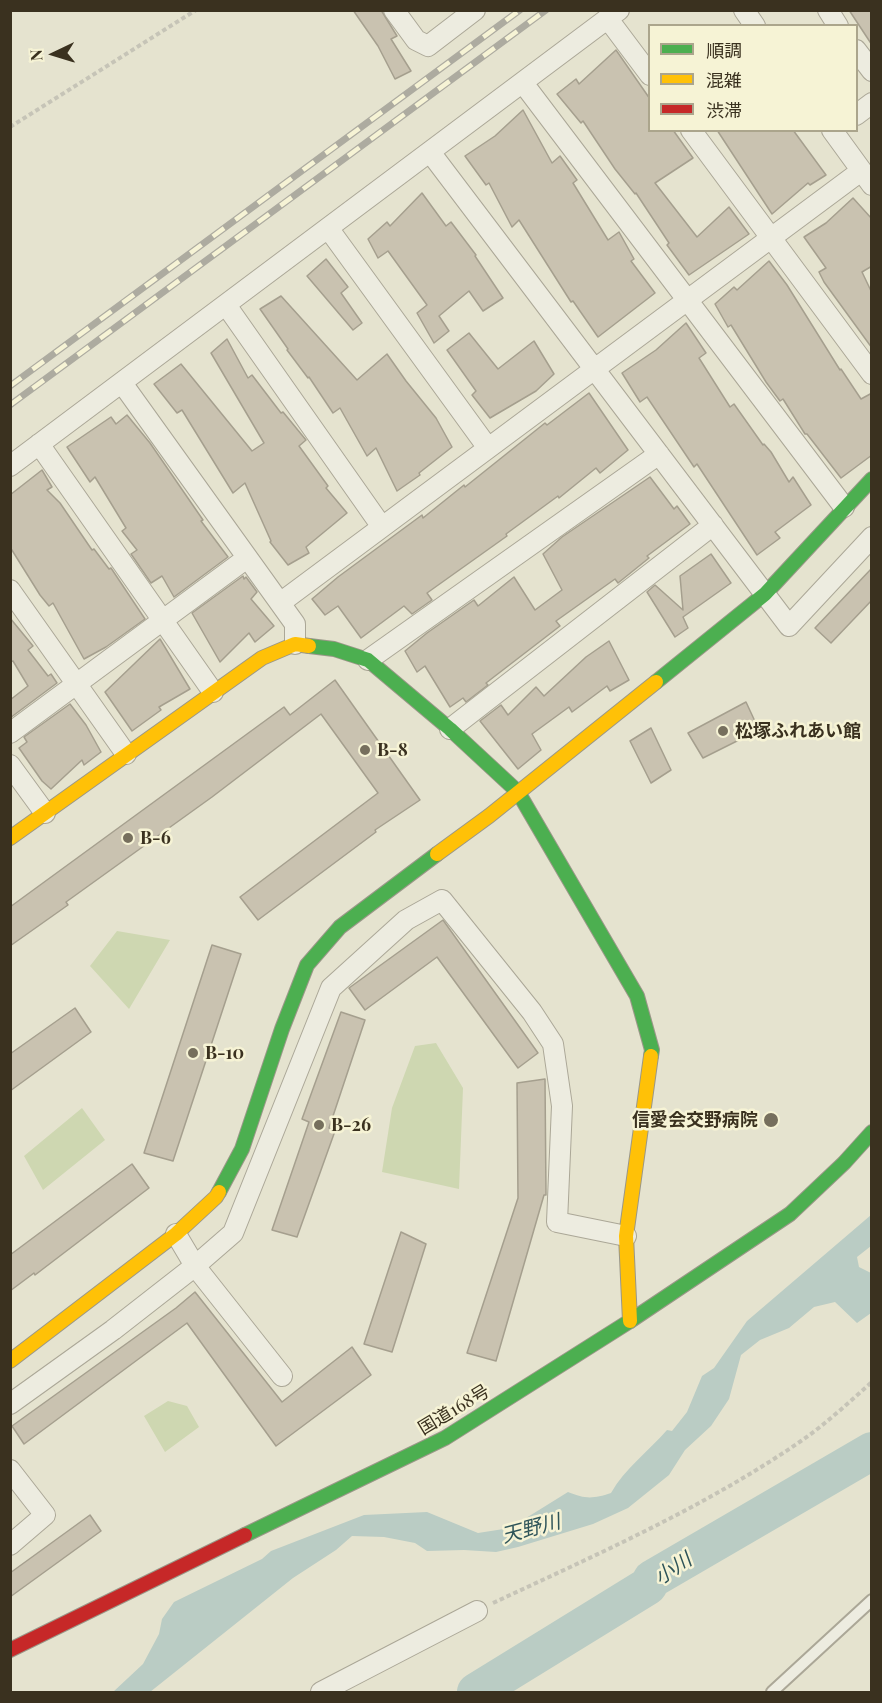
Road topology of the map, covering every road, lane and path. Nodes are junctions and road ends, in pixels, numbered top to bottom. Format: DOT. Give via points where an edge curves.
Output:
graph roads {
  1 [pos="196,10"];
  2 [pos="394,10"];
  3 [pos="475,10"];
  4 [pos="744,10"];
  5 [pos="828,10"];
  6 [pos="614,15"];
  7 [pos="754,24"];
  8 [pos="837,24"];
  9 [pos="858,53"];
  10 [pos="872,71"];
  11 [pos="648,72"];
  12 [pos="523,83"];
  13 [pos="872,103"];
  14 [pos="858,114"];
  15 [pos="10,127"];
  16 [pos="692,132"];
  17 [pos="834,132"];
  18 [pos="430,152"];
  19 [pos="866,178"];
  20 [pos="328,228"];
  21 [pos="771,238"];
  22 [pos="687,300"];
  23 [pos="226,304"];
  24 [pos="594,369"];
  25 [pos="872,374"];
  26 [pos="122,382"];
  27 [pos="39,444"];
  28 [pos="488,448"];
  29 [pos="659,454"];
  30 [pos="10,466"];
  31 [pos="872,479"];
  32 [pos="844,507"];
  33 [pos="713,525"];
  34 [pos="382,527"];
  35 [pos="872,537"];
  36 [pos="247,558"];
  37 [pos="10,590"];
  38 [pos="765,594"];
  39 [pos="280,603"];
  40 [pos="163,621"];
  41 [pos="295,644"];
  42 [pos="368,660"];
  43 [pos="77,684"];
  44 [pos="213,692"];
  45 [pos="450,729"];
  46 [pos="10,734"];
  47 [pos="126,754"];
  48 [pos="10,765"];
  49 [pos="518,792"];
  50 [pos="45,813"];
  51 [pos="10,838"];
  52 [pos="872,1132"];
  53 [pos="176,1234"];
  54 [pos="626,1236"];
  55 [pos="195,1266"];
  56 [pos="630,1321"];
  57 [pos="10,1361"];
  58 [pos="282,1376"];
  59 [pos="872,1382"];
  60 [pos="10,1404"];
  61 [pos="10,1470"];
  62 [pos="10,1545"];
  63 [pos="872,1600"];
  64 [pos="477,1611"];
  65 [pos="10,1650"];
  66 [pos="321,1692"];
  67 [pos="772,1692"];
  1 -- 15 [label="path"];
  2 -- 3 [label="street" via="416,40 428,46"];
  4 -- 7 [label="street"];
  5 -- 8 [label="street"];
  6 -- 11 [label="street"];
  6 -- 12 [label="street"];
  9 -- 10 [label="street"];
  12 -- 18 [label="street"];
  12 -- 22 [label="street"];
  13 -- 14 [label="street"];
  16 -- 21 [label="street"];
  17 -- 19 [label="street"];
  18 -- 20 [label="street"];
  18 -- 24 [label="street"];
  19 -- 21 [label="street"];
  20 -- 23 [label="street"];
  20 -- 28 [label="street"];
  21 -- 22 [label="street"];
  21 -- 25 [label="street"];
  22 -- 24 [label="street"];
  22 -- 32 [label="street"];
  23 -- 26 [label="street"];
  23 -- 34 [label="street"];
  24 -- 28 [label="street"];
  24 -- 29 [label="street"];
  26 -- 27 [label="street"];
  26 -- 36 [label="street"];
  27 -- 30 [label="street"];
  27 -- 40 [label="street"];
  28 -- 34 [label="street"];
  29 -- 33 [label="street"];
  29 -- 42 [label="street"];
  31 -- 32 [label="main road"];
  32 -- 38 [label="main road"];
  33 -- 38 [label="street"];
  33 -- 45 [label="street"];
  34 -- 39 [label="street"];
  35 -- 38 [label="street" via="789,626"];
  36 -- 39 [label="street"];
  36 -- 40 [label="street"];
  37 -- 43 [label="street"];
  38 -- 49 [label="main road"];
  39 -- 41 [label="street" via="295,624"];
  40 -- 43 [label="street"];
  40 -- 44 [label="street"];
  41 -- 42 [label="main road" via="334,649"];
  41 -- 44 [label="main road" via="262,658"];
  42 -- 45 [label="main road"];
  43 -- 46 [label="street"];
  43 -- 47 [label="street"];
  44 -- 47 [label="main road"];
  45 -- 49 [label="main road"];
  47 -- 50 [label="main road"];
  48 -- 50 [label="street"];
  49 -- 53 [label="main road" via="340,927 307,965 242,1149 216,1197"];
  49 -- 54 [label="main road" via="637,996 652,1050"];
  50 -- 51 [label="main road"];
  52 -- 56 [label="main road, 国道168号" via="790,1214"];
  53 -- 55 [label="street"];
  53 -- 57 [label="main road"];
  54 -- 55 [label="street" via="557,1222 562,1106 553,1044 442,900 406,920 331,988 232,1233"];
  54 -- 56 [label="main road"];
  55 -- 58 [label="street"];
  55 -- 60 [label="street"];
  56 -- 65 [label="main road, 国道168号" via="445,1438"];
  59 -- 64 [label="path" via="803,1440 732,1486"];
  61 -- 62 [label="street" via="45,1515"];
  63 -- 67 [label="lane"];
  64 -- 66 [label="street"];
}
